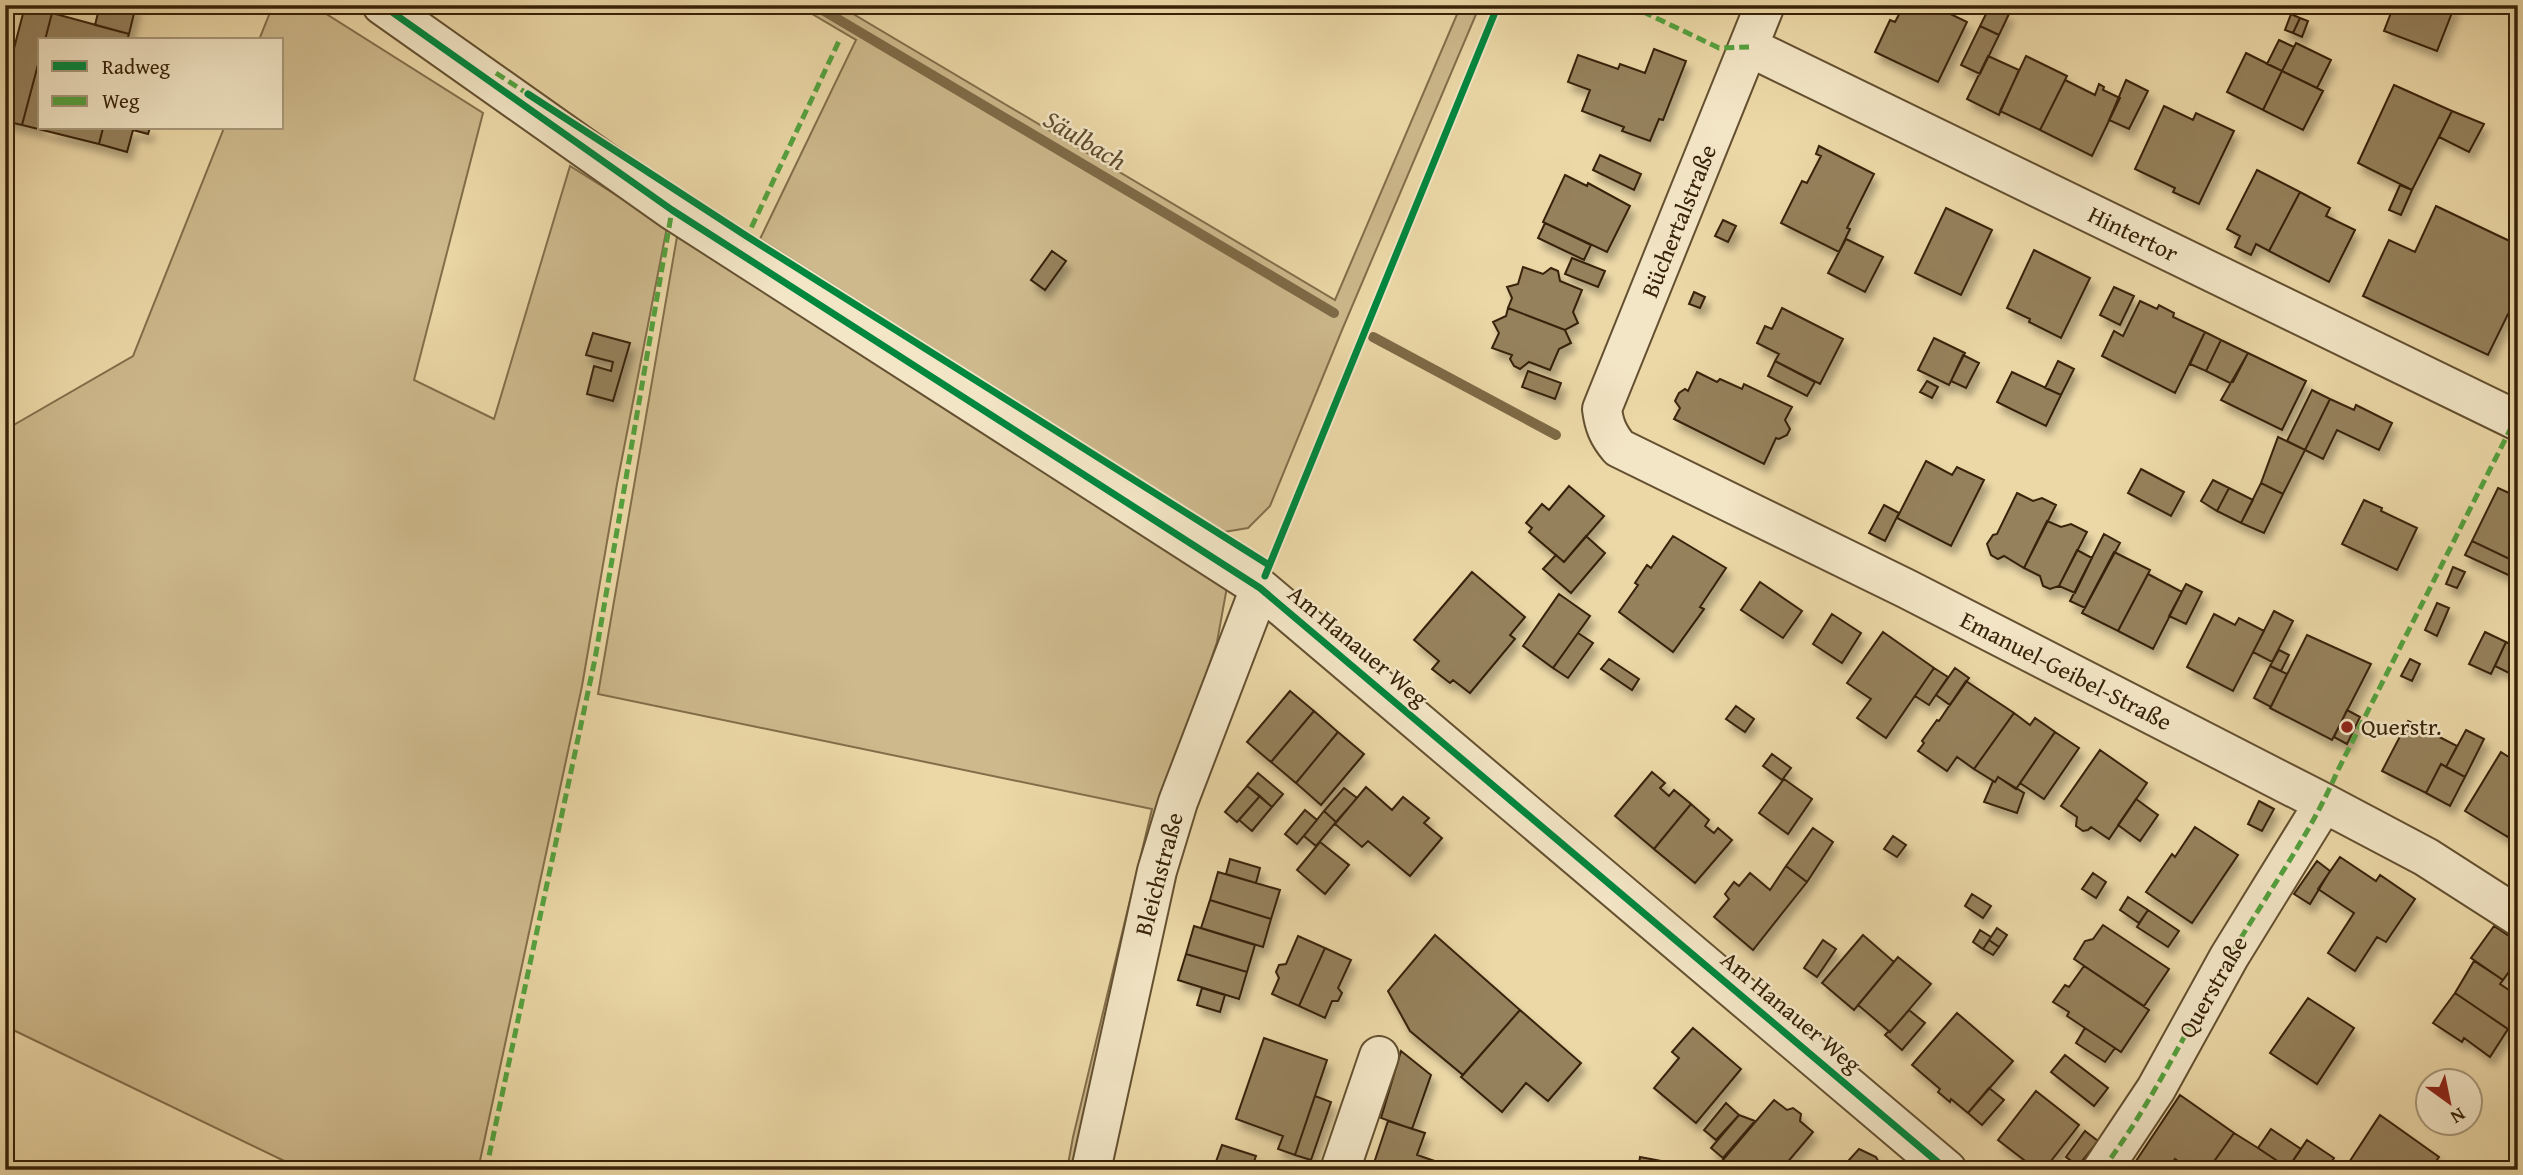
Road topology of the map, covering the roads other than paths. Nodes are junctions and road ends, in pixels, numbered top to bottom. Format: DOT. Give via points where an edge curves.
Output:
graph roads {
  1 [pos="382,5"];
  2 [pos="1765,5"];
  3 [pos="1749,47"];
  4 [pos="2517,419"];
  5 [pos="1609,436"];
  6 [pos="1260,588"];
  7 [pos="2324,803"];
  8 [pos="2518,916"];
  9 [pos="1379,1055"];
  10 [pos="1091,1170"];
  11 [pos="1340,1170"];
  12 [pos="1947,1170"];
  13 [pos="2102,1170"];
  1 -- 6 [label="street, Am Hanauer Weg" via="672,210"];
  2 -- 3 [label="street, Büchertalstraße"];
  3 -- 4 [label="street, Hintertor"];
  3 -- 5 [label="street, Büchertalstraße" via="1602,409"];
  5 -- 7 [label="street, Emanuel-Geibel-Straße" via="1634,457 1907,589"];
  6 -- 10 [label="street, Bleichstraße" via="1178,802 1157,872"];
  6 -- 12 [label="street, Am Hanauer Weg"];
  7 -- 8 [label="street, Emanuel-Geibel-Straße" via="2426,857"];
  7 -- 13 [label="street, Querstraße" via="2229,957 2156,1089"];
  9 -- 11 [label="street"];
}
